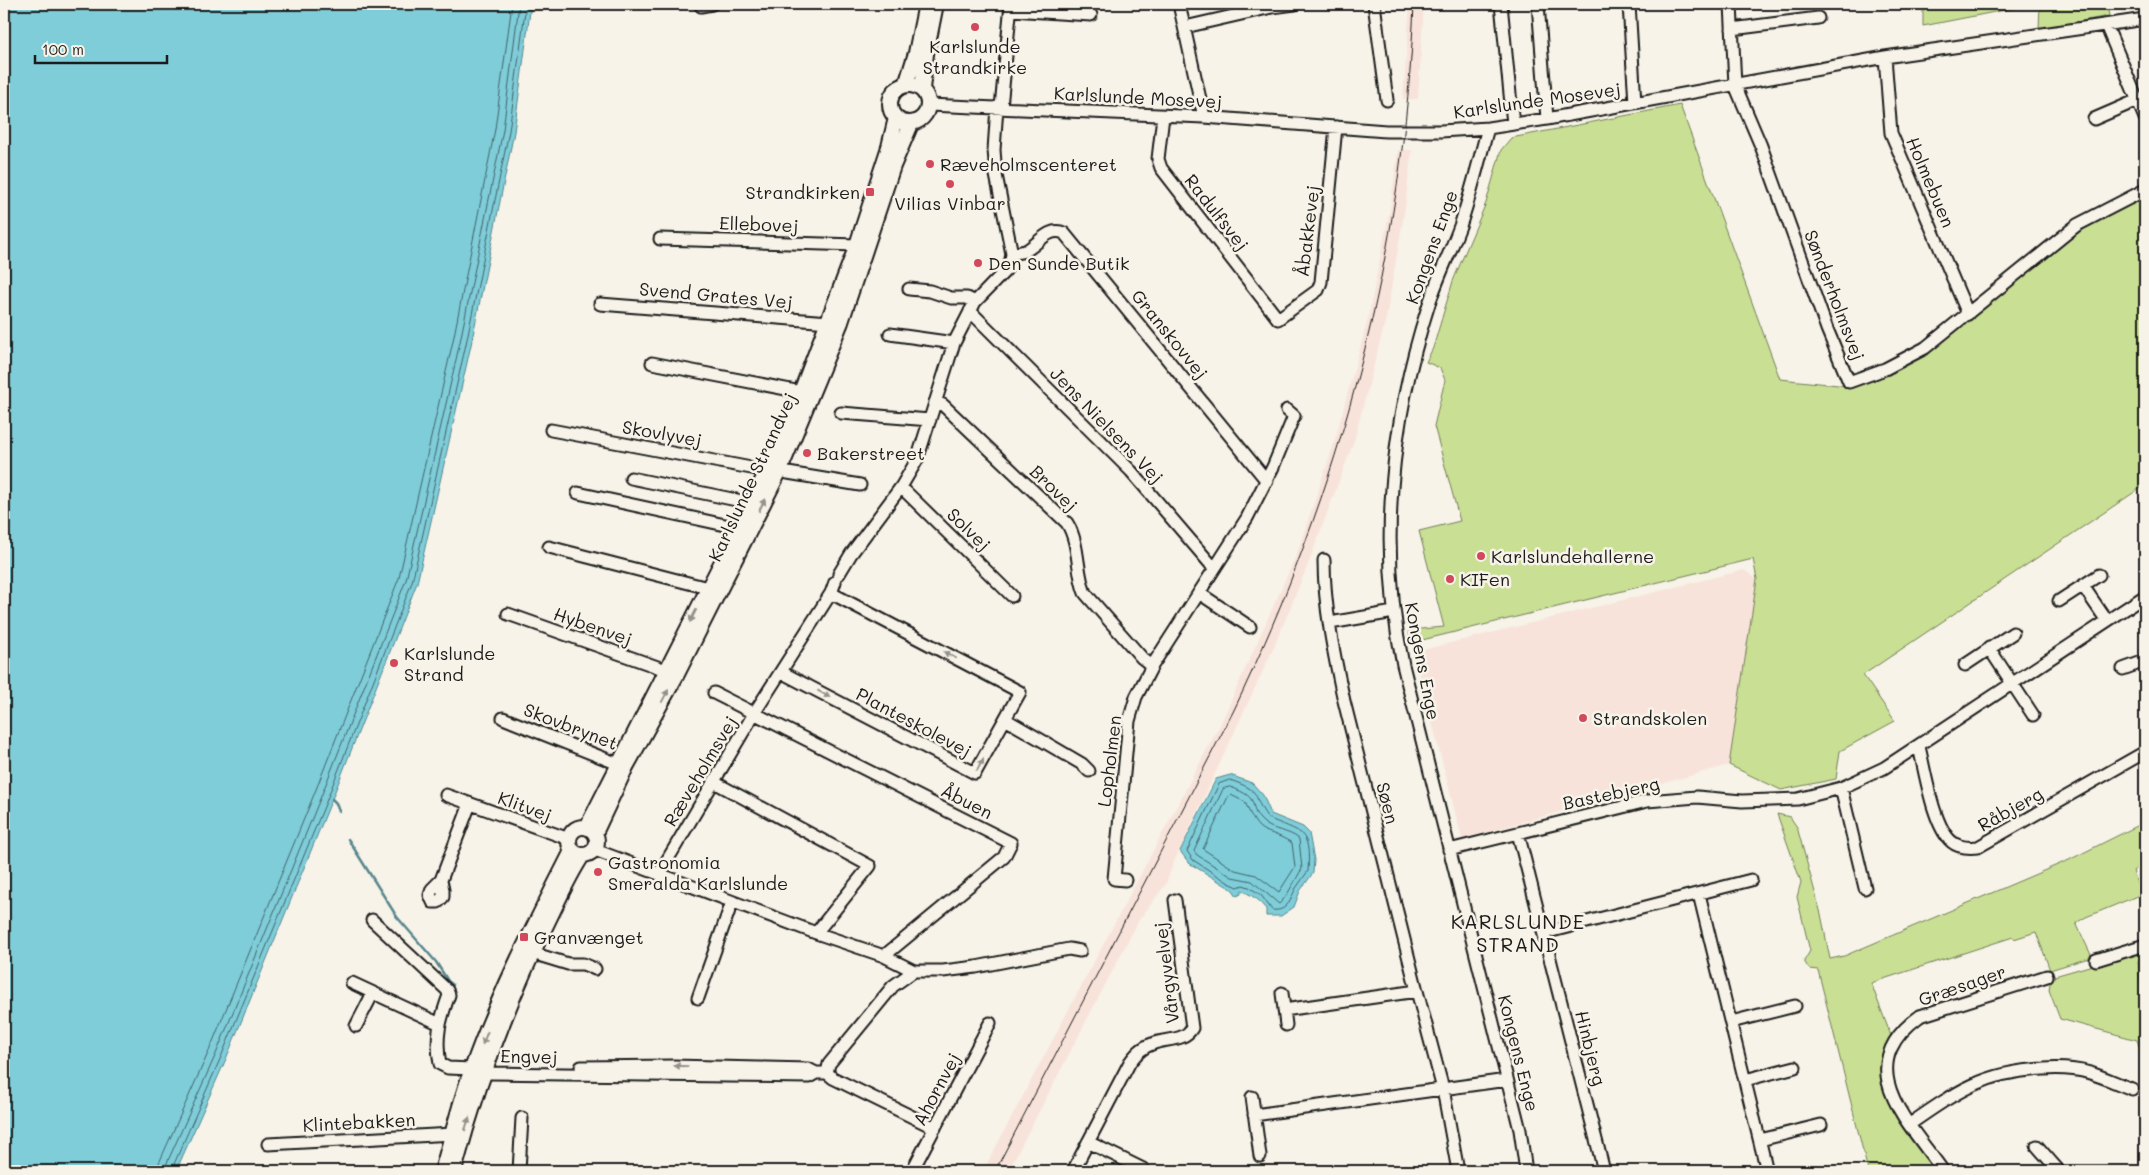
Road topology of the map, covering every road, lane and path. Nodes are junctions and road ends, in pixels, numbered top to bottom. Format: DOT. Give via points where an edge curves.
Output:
graph roads {
  1 [pos="926,4"];
  2 [pos="936,4"];
  3 [pos="1179,4"];
  4 [pos="1295,4"];
  5 [pos="1374,4"];
  6 [pos="1501,4"];
  7 [pos="1538,4"];
  8 [pos="1629,4"];
  9 [pos="1731,4"];
  10 [pos="1011,7"];
  11 [pos="1090,15"];
  12 [pos="1818,18"];
  13 [pos="2145,19"];
  14 [pos="2106,25"];
  15 [pos="1185,27"];
  16 [pos="1732,29"];
  17 [pos="1885,57"];
  18 [pos="906,85"];
  19 [pos="1735,85"];
  20 [pos="922,90"];
  21 [pos="1387,100"];
  22 [pos="2138,100"];
  23 [pos="1635,103"];
  24 [pos="929,105"];
  25 [pos="999,107"];
  26 [pos="1163,116"];
  27 [pos="1204,117"];
  28 [pos="896,118"];
  29 [pos="2094,118"];
  30 [pos="2145,118"];
  31 [pos="1547,119"];
  32 [pos="911,124"];
  33 [pos="1513,124"];
  34 [pos="1336,128"];
  35 [pos="1488,128"];
  36 [pos="2145,190"];
  37 [pos="660,238"];
  38 [pos="857,245"];
  39 [pos="1012,254"];
  40 [pos="909,288"];
  41 [pos="600,304"];
  42 [pos="973,306"];
  43 [pos="1968,314"];
  44 [pos="1278,319"];
  45 [pos="830,322"];
  46 [pos="890,334"];
  47 [pos="954,343"];
  48 [pos="652,363"];
  49 [pos="801,392"];
  50 [pos="935,402"];
  51 [pos="1287,410"];
  52 [pos="841,413"];
  53 [pos="930,420"];
  54 [pos="551,430"];
  55 [pos="773,470"];
  56 [pos="631,478"];
  57 [pos="1266,480"];
  58 [pos="860,485"];
  59 [pos="901,487"];
  60 [pos="578,493"];
  61 [pos="751,502"];
  62 [pos="739,528"];
  63 [pos="549,547"];
  64 [pos="1324,560"];
  65 [pos="1214,568"];
  66 [pos="2099,575"];
  67 [pos="835,583"];
  68 [pos="2083,586"];
  69 [pos="708,588"];
  70 [pos="1199,593"];
  71 [pos="1012,596"];
  72 [pos="2145,596"];
  73 [pos="2059,602"];
  74 [pos="1394,612"];
  75 [pos="508,614"];
  76 [pos="2107,621"];
  77 [pos="1330,623"];
  78 [pos="1250,627"];
  79 [pos="2013,633"];
  80 [pos="1989,648"];
  81 [pos="2145,661"];
  82 [pos="1965,664"];
  83 [pos="1152,666"];
  84 [pos="2123,669"];
  85 [pos="666,670"];
  86 [pos="781,672"];
  87 [pos="2012,684"];
  88 [pos="714,693"];
  89 [pos="755,712"];
  90 [pos="2033,715"];
  91 [pos="503,718"];
  92 [pos="1005,719"];
  93 [pos="1919,747"];
  94 [pos="2145,752"];
  95 [pos="622,765"];
  96 [pos="1089,771"];
  97 [pos="714,782"];
  98 [pos="1841,788"];
  99 [pos="446,795"];
  100 [pos="470,804"];
  101 [pos="591,830"];
  102 [pos="1518,833"];
  103 [pos="579,849"];
  104 [pos="1449,850"];
  105 [pos="660,874"];
  106 [pos="441,880"];
  107 [pos="1125,880"];
  108 [pos="1751,880"];
  109 [pos="1865,888"];
  110 [pos="1698,894"];
  111 [pos="1175,900"];
  112 [pos="732,902"];
  113 [pos="372,920"];
  114 [pos="816,933"];
  115 [pos="1544,933"];
  116 [pos="2145,945"];
  117 [pos="1080,951"];
  118 [pos="532,953"];
  119 [pos="884,956"];
  120 [pos="2096,960"];
  121 [pos="594,969"];
  122 [pos="914,971"];
  123 [pos="2047,976"];
  124 [pos="352,983"];
  125 [pos="1417,991"];
  126 [pos="373,993"];
  127 [pos="1282,993"];
  128 [pos="698,998"];
  129 [pos="1795,1006"];
  130 [pos="1284,1010"];
  131 [pos="1731,1022"];
  132 [pos="438,1023"];
  133 [pos="990,1023"];
  134 [pos="1286,1025"];
  135 [pos="356,1026"];
  136 [pos="1795,1067"];
  137 [pos="478,1070"];
  138 [pos="821,1073"];
  139 [pos="1508,1080"];
  140 [pos="1745,1080"];
  141 [pos="1443,1089"];
  142 [pos="2132,1089"];
  143 [pos="1252,1097"];
  144 [pos="1254,1115"];
  145 [pos="522,1118"];
  146 [pos="1910,1124"];
  147 [pos="1821,1125"];
  148 [pos="935,1128"];
  149 [pos="452,1134"];
  150 [pos="1760,1140"];
  151 [pos="1088,1142"];
  152 [pos="268,1144"];
  153 [pos="2037,1146"];
  154 [pos="1260,1156"];
  155 [pos="1143,1169"];
  156 [pos="442,1171"];
  157 [pos="454,1171"];
  158 [pos="519,1171"];
  159 [pos="912,1171"];
  160 [pos="1073,1171"];
  161 [pos="1458,1171"];
  162 [pos="1526,1171"];
  163 [pos="1604,1171"];
  164 [pos="1767,1171"];
  165 [pos="1943,1171"];
  166 [pos="2058,1171"];
  1 -- 18 [label="main road"];
  2 -- 20 [label="main road"];
  3 -- 15 [label="street"];
  4 -- 15 [label="street"];
  5 -- 21 [label="street"];
  6 -- 33 [label="street"];
  7 -- 31 [label="street"];
  8 -- 23 [label="street"];
  9 -- 16 [label="street"];
  10 -- 11 [label="street"];
  10 -- 25 [label="street"];
  12 -- 16 [label="street"];
  13 -- 14 [label="street, Karlslunde Mosevej"];
  14 -- 17 [label="street, Karlslunde Mosevej"];
  14 -- 22 [label="street"];
  15 -- 27 [label="street"];
  16 -- 19 [label="street"];
  17 -- 19 [label="street, Karlslunde Mosevej"];
  17 -- 43 [label="street, Holmebuen" via="1892,133"];
  18 -- 20 [label="main road"];
  18 -- 28 [label="main road" via="891,96 890,107"];
  19 -- 23 [label="street, Karlslunde Mosevej"];
  19 -- 43 [label="street, Sønderholmsvej" via="1849,382 1885,369 1925,348"];
  20 -- 24 [label="main road"];
  22 -- 29 [label="street"];
  22 -- 30 [label="street"];
  23 -- 31 [label="street, Karlslunde Mosevej"];
  24 -- 25 [label="street, Karlslunde Mosevej"];
  24 -- 32 [label="main road" via="925,115"];
  25 -- 26 [label="street, Karlslunde Mosevej"];
  25 -- 39 [label="street" via="994,150 996,175"];
  26 -- 27 [label="street, Karlslunde Mosevej"];
  26 -- 44 [label="street, Radulfsvej" via="1158,159 1161,168"];
  27 -- 34 [label="street, Karlslunde Mosevej"];
  28 -- 32 [label="main road"];
  28 -- 38 [label="main road, Karlslunde Strandvej"];
  31 -- 33 [label="street, Karlslunde Mosevej"];
  32 -- 55 [label="main road, Karlslunde Strandvej" via="893,166 841,322"];
  33 -- 35 [label="street, Karlslunde Mosevej"];
  34 -- 35 [label="street, Karlslunde Mosevej" via="1441,131"];
  34 -- 44 [label="street, Åbakkevej" via="1321,282 1318,290"];
  35 -- 74 [label="street, Kongens Enge" via="1460,225 1428,306 1399,419 1393,466 1391,533"];
  36 -- 43 [label="street, Sønderholmsvej" via="2077,225"];
  37 -- 38 [label="street, Ellebovej"];
  38 -- 45 [label="main road, Karlslunde Strandvej"];
  39 -- 42 [label="street, Ræveholmsvej" via="1010,264"];
  39 -- 57 [label="street, Granskovvej" via="1025,251 1051,232 1064,233"];
  40 -- 42 [label="street" via="951,298 967,298"];
  41 -- 45 [label="street, Svend Grates Vej"];
  42 -- 47 [label="street, Ræveholmsvej"];
  42 -- 65 [label="street, Jens Nielsens Vej" via="1130,471"];
  45 -- 49 [label="main road, Karlslunde Strandvej"];
  46 -- 47 [label="street"];
  47 -- 50 [label="street, Ræveholmsvej"];
  48 -- 49 [label="street"];
  49 -- 55 [label="main road, Karlslunde Strandvej"];
  50 -- 53 [label="street, Ræveholmsvej"];
  50 -- 83 [label="street, Brovej" via="942,405 1067,523 1075,540 1085,593"];
  51 -- 57 [label="street, Lopholmen" via="1294,416"];
  52 -- 53 [label="street"];
  53 -- 59 [label="street, Ræveholmsvej" via="917,460"];
  54 -- 55 [label="street, Skovlyvej"];
  55 -- 58 [label="street, Skovlyvej"];
  55 -- 61 [label="main road, Karlslunde Strandvej"];
  95 -- 55 [label="main road, Karlslunde Strandvej, one-way" via="676,676"];
  56 -- 61 [label="street"];
  57 -- 65 [label="street, Lopholmen" via="1247,518"];
  59 -- 67 [label="street, Ræveholmsvej" via="851,554"];
  59 -- 71 [label="street, Solvej"];
  60 -- 62 [label="street, Karlslunde Strandvej"];
  61 -- 62 [label="main road, Karlslunde Strandvej"];
  62 -- 69 [label="main road, Karlslunde Strandvej"];
  63 -- 69 [label="street"];
  64 -- 77 [label="street, Søen"];
  65 -- 70 [label="street, Lopholmen"];
  66 -- 68 [label="street"];
  67 -- 86 [label="street, Ræveholmsvej"];
  92 -- 67 [label="street, Planteskolevej, one-way" via="1020,692"];
  68 -- 73 [label="street"];
  68 -- 76 [label="street"];
  69 -- 85 [label="main road, Karlslunde Strandvej, one-way"];
  70 -- 78 [label="street"];
  70 -- 83 [label="street, Lopholmen"];
  72 -- 76 [label="street, Bastebjerg"];
  74 -- 77 [label="street"];
  74 -- 104 [label="street, Kongens Enge" via="1403,665"];
  75 -- 85 [label="street, Hybenvej"];
  76 -- 87 [label="street, Bastebjerg"];
  77 -- 125 [label="street, Søen" via="1344,701"];
  79 -- 80 [label="street"];
  80 -- 82 [label="street"];
  80 -- 87 [label="street"];
  81 -- 84 [label="street"];
  83 -- 107 [label="street, Lopholmen" via="1136,697 1129,721 1114,879"];
  85 -- 95 [label="main road, Karlslunde Strandvej"];
  86 -- 89 [label="street, Ræveholmsvej"];
  86 -- 92 [label="street, Planteskolevej, one-way" via="975,773"];
  87 -- 90 [label="street"];
  87 -- 93 [label="street, Bastebjerg"];
  88 -- 89 [label="street, Ræveholmsvej"];
  89 -- 97 [label="street, Ræveholmsvej"];
  89 -- 119 [label="street, Åbuen" via="1011,843 1004,856"];
  91 -- 95 [label="street, Skovbrynet"];
  92 -- 96 [label="street"];
  93 -- 94 [label="street, Råbjerg" via="1937,820 1952,842 1965,848 1978,847"];
  93 -- 98 [label="street, Bastebjerg"];
  95 -- 101 [label="main road, Karlslunde Strandvej"];
  97 -- 105 [label="street, Ræveholmsvej"];
  97 -- 114 [label="street" via="870,866"];
  98 -- 102 [label="street, Bastebjerg" via="1798,799 1742,801 1697,797 1647,800"];
  98 -- 109 [label="street"];
  99 -- 100 [label="street, Klitvej"];
  100 -- 103 [label="street, Klitvej"];
  100 -- 106 [label="street, Klitvej"];
  101 -- 103 [label="main road" via="598,842"];
  101 -- 103 [label="main road" via="582,827 573,831"];
  102 -- 104 [label="street, Bastebjerg"];
  102 -- 115 [label="street, Hinbjerg"];
  103 -- 105 [label="street, Klitvej"];
  103 -- 118 [label="main road"];
  103 -- 137 [label="main road, one-way" via="524,946"];
  104 -- 139 [label="street, Kongens Enge"];
  105 -- 112 [label="street, Klitvej"];
  108 -- 110 [label="street"];
  110 -- 115 [label="street"];
  110 -- 131 [label="street"];
  111 -- 151 [label="street, Vårgyvelvej" via="1192,1028 1186,1036 1152,1043 1140,1050 1130,1062"];
  112 -- 114 [label="street, Klitvej"];
  112 -- 128 [label="street"];
  113 -- 132 [label="street" via="447,990 450,995"];
  114 -- 119 [label="street, Klitvej"];
  115 -- 163 [label="street, Hinbjerg"];
  116 -- 120 [label="street"];
  117 -- 122 [label="street" via="1070,949 976,968"];
  118 -- 121 [label="street"];
  118 -- 137 [label="main road"];
  119 -- 122 [label="street, Klitvej"];
  122 -- 138 [label="street" via="893,986"];
  123 -- 146 [label="street, Græsager" via="1920,1016 1907,1026 1897,1037 1886,1067 1887,1084 1894,1103"];
  124 -- 126 [label="street"];
  125 -- 130 [label="street"];
  125 -- 141 [label="street, Søen"];
  126 -- 132 [label="street"];
  126 -- 135 [label="street"];
  127 -- 130 [label="street"];
  129 -- 131 [label="street"];
  130 -- 134 [label="street"];
  131 -- 140 [label="street"];
  132 -- 137 [label="street, Engvej" via="440,1064 448,1068"];
  133 -- 148 [label="street, Ahornvej"];
  136 -- 140 [label="street"];
  137 -- 138 [label="street, Engvej" via="490,1073 809,1077"];
  137 -- 149 [label="main road"];
  157 -- 137 [label="main road, one-way"];
  138 -- 148 [label="street"];
  139 -- 141 [label="street"];
  139 -- 162 [label="street, Kongens Enge"];
  140 -- 150 [label="street"];
  141 -- 144 [label="street"];
  141 -- 161 [label="street, Søen"];
  142 -- 146 [label="street" via="2088,1072 2055,1068 2018,1070 1983,1079 1950,1095"];
  143 -- 144 [label="street"];
  144 -- 154 [label="street"];
  145 -- 158 [label="street"];
  146 -- 165 [label="street, Græsager"];
  147 -- 150 [label="street"];
  148 -- 159 [label="street, Ahornvej"];
  149 -- 152 [label="street, Klintebakken"];
  149 -- 156 [label="main road"];
  150 -- 164 [label="street"];
  151 -- 155 [label="street"];
  151 -- 160 [label="street, Vårgyvelvej"];
  153 -- 166 [label="street"];
}
